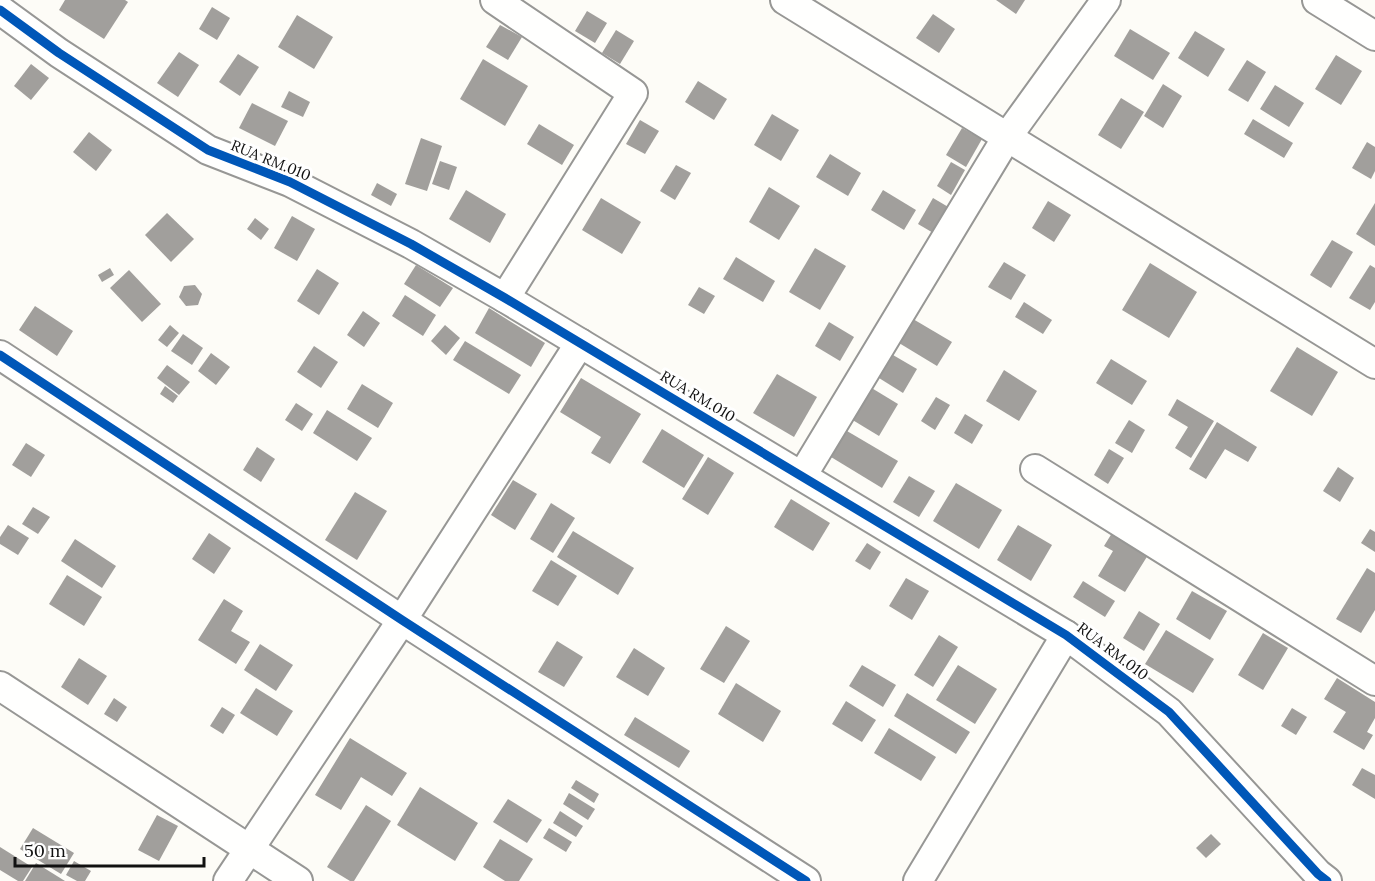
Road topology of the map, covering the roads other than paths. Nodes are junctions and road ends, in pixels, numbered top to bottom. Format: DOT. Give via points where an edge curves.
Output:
graph roads {
  1 [pos="495,0"];
  2 [pos="784,0"];
  3 [pos="1106,0"];
  4 [pos="1317,0"];
  5 [pos="4,11"];
  6 [pos="1375,36"];
  7 [pos="1007,137"];
  8 [pos="505,298"];
  9 [pos="580,343"];
  10 [pos="0,355"];
  11 [pos="1375,364"];
  12 [pos="1035,469"];
  13 [pos="802,476"];
  14 [pos="402,620"];
  15 [pos="1066,635"];
  16 [pos="1375,681"];
  17 [pos="0,686"];
  18 [pos="248,849"];
  19 [pos="228,881"];
  20 [pos="298,881"];
  21 [pos="806,881"];
  22 [pos="918,881"];
  23 [pos="1327,881"];
  1 -- 8 [label="street" via="633,93"];
  2 -- 7 [label="street"];
  3 -- 7 [label="street"];
  4 -- 6 [label="street"];
  5 -- 8 [label="street, RUA RM.010" via="59,53 208,150 290,182"];
  7 -- 11 [label="street"];
  7 -- 13 [label="street"];
  8 -- 9 [label="street, RUA RM.010"];
  9 -- 13 [label="street, RUA RM.010"];
  9 -- 14 [label="street"];
  10 -- 14 [label="street"];
  12 -- 16 [label="street"];
  13 -- 15 [label="street, RUA RM.010"];
  14 -- 18 [label="street"];
  14 -- 21 [label="street"];
  15 -- 22 [label="street"];
  15 -- 23 [label="street, RUA RM.010" via="1169,712"];
  17 -- 18 [label="street"];
  18 -- 19 [label="street"];
  18 -- 20 [label="street"];
}
